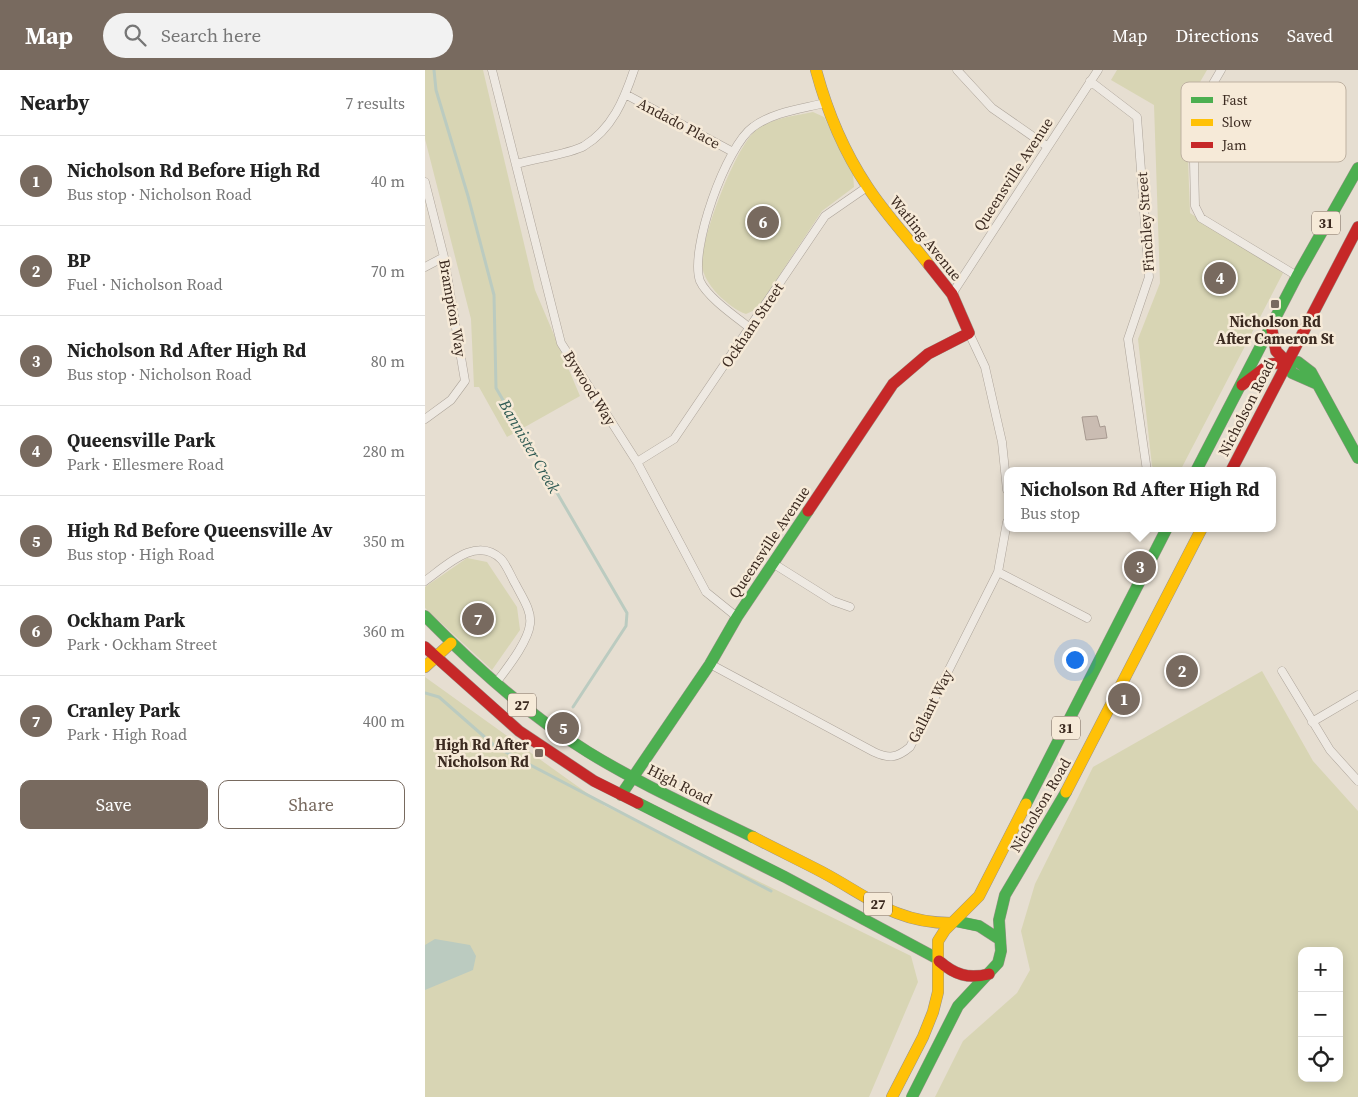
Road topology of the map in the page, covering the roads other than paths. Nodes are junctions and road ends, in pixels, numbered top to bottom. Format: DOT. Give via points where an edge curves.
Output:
graph roads {
  1 [pos="492,70"];
  2 [pos="633,70"];
  3 [pos="816,70"];
  4 [pos="957,70"];
  5 [pos="1097,70"];
  6 [pos="1221,70"];
  7 [pos="1090,81"];
  8 [pos="1214,82"];
  9 [pos="625,94"];
  10 [pos="825,103"];
  11 [pos="1048,147"];
  12 [pos="733,152"];
  13 [pos="1194,162"];
  14 [pos="517,164"];
  15 [pos="1358,168"];
  16 [pos="425,182"];
  17 [pos="867,187"];
  18 [pos="427,193"];
  19 [pos="1358,227"];
  20 [pos="444,257"];
  21 [pos="425,267"];
  22 [pos="1297,276"];
  23 [pos="952,294"];
  24 [pos="1271,325"];
  25 [pos="750,328"];
  26 [pos="969,333"];
  27 [pos="1287,362"];
  28 [pos="1236,390"];
  29 [pos="425,419"];
  30 [pos="1358,458"];
  31 [pos="637,462"];
  32 [pos="1005,467"];
  33 [pos="1146,467"];
  34 [pos="1198,467"];
  35 [pos="1233,467"];
  36 [pos="1005,532"];
  37 [pos="1165,532"];
  38 [pos="1200,532"];
  39 [pos="774,564"];
  40 [pos="998,572"];
  41 [pos="425,581"];
  42 [pos="850,607"];
  43 [pos="425,616"];
  44 [pos="737,617"];
  45 [pos="1087,618"];
  46 [pos="451,643"];
  47 [pos="426,649"];
  48 [pos="436,658"];
  49 [pos="710,664"];
  50 [pos="425,667"];
  51 [pos="1282,671"];
  52 [pos="496,684"];
  53 [pos="1358,695"];
  54 [pos="1312,722"];
  55 [pos="633,777"];
  56 [pos="1358,781"];
  57 [pos="621,795"];
  58 [pos="953,922"];
  59 [pos="999,939"];
  60 [pos="938,960"];
  61 [pos="989,974"];
  62 [pos="892,1097"];
  63 [pos="912,1097"];
  1 -- 14 [label="street, Bywood Way"];
  2 -- 9 [label="street"];
  3 -- 10 [label="main road, Watling Avenue"];
  4 -- 11 [label="street" via="992,108"];
  5 -- 7 [label="street, Queensville Avenue"];
  6 -- 8 [label="street"];
  7 -- 11 [label="street, Queensville Avenue"];
  7 -- 33 [label="street, Finchley Street" via="1137,117 1149,277 1128,339"];
  9 -- 12 [label="street, Andado Place"];
  9 -- 14 [label="street" via="609,126 583,146"];
  10 -- 12 [label="street" via="768,118 751,128"];
  10 -- 17 [label="main road, Watling Avenue" via="839,137"];
  11 -- 23 [label="street, Queensville Avenue"];
  12 -- 25 [label="street" via="712,197 697,267 701,282 713,296"];
  13 -- 22 [label="street" via="1195,206 1201,218"];
  14 -- 31 [label="street, Bywood Way" via="561,343"];
  15 -- 22 [label="main road, Nicholson Road / 31"];
  16 -- 18 [label="street, Brampton Way"];
  17 -- 23 [label="main road, Watling Avenue"];
  17 -- 25 [label="street, Ockham Street" via="825,216"];
  18 -- 20 [label="street, Brampton Way"];
  19 -- 27 [label="main road, Nicholson Road / 31"];
  20 -- 21 [label="street"];
  20 -- 29 [label="street, Brampton Way" via="465,380 451,400"];
  22 -- 24 [label="main road, Nicholson Road / 31"];
  23 -- 26 [label="main road, Watling Avenue"];
  24 -- 27 [label="main road" via="1276,351"];
  24 -- 28 [label="main road, Nicholson Road / 31"];
  25 -- 31 [label="street, Ockham Street" via="674,439"];
  26 -- 32 [label="street, Watling Avenue" via="985,367"];
  26 -- 39 [label="main road, Queensville Avenue" via="915,361 893,384"];
  27 -- 28 [label="main road" via="1270,364"];
  27 -- 30 [label="main road" via="1292,372 1317,384"];
  27 -- 35 [label="main road, Nicholson Road / 31"];
  28 -- 34 [label="main road, Nicholson Road / 31"];
  31 -- 44 [label="street, Bywood Way" via="706,592"];
  36 -- 40 [label="street"];
  37 -- 58 [label="main road, Nicholson Road / 31" via="979,896"];
  38 -- 59 [label="main road, Nicholson Road / 31" via="1061,803 1011,883 1001,907"];
  39 -- 42 [label="street" via="833,601"];
  39 -- 44 [label="main road, Queensville Avenue"];
  40 -- 45 [label="street"];
  40 -- 49 [label="street, Gallant Way" via="910,747 887,758"];
  41 -- 52 [label="street" via="467,551 493,552 502,560 530,613 531,624"];
  43 -- 46 [label="main road, High Road / 27"];
  44 -- 49 [label="main road, Queensville Avenue"];
  46 -- 48 [label="main road"];
  46 -- 52 [label="main road, High Road / 27"];
  47 -- 48 [label="main road, 27"];
  48 -- 50 [label="main road"];
  48 -- 57 [label="main road, 27" via="536,744"];
  49 -- 55 [label="main road, Queensville Avenue"];
  51 -- 54 [label="street"];
  52 -- 55 [label="main road, High Road / 27" via="553,729"];
  53 -- 54 [label="street"];
  54 -- 56 [label="street" via="1329,750"];
  55 -- 57 [label="main road, Queensville Avenue"];
  55 -- 58 [label="main road, High Road / 27" via="822,872 897,915 927,923"];
  57 -- 60 [label="main road, 27" via="785,877"];
  58 -- 59 [label="main road" via="974,922"];
  58 -- 60 [label="main road, Nicholson Road / 31" via="938,942"];
  59 -- 61 [label="main road, Nicholson Road / 31" via="1000,958"];
  60 -- 61 [label="main road" via="958,976 969,978"];
  60 -- 62 [label="main road, Nicholson Road / 31" via="937,1000"];
  61 -- 63 [label="main road, Nicholson Road / 31" via="958,1006"];
}
